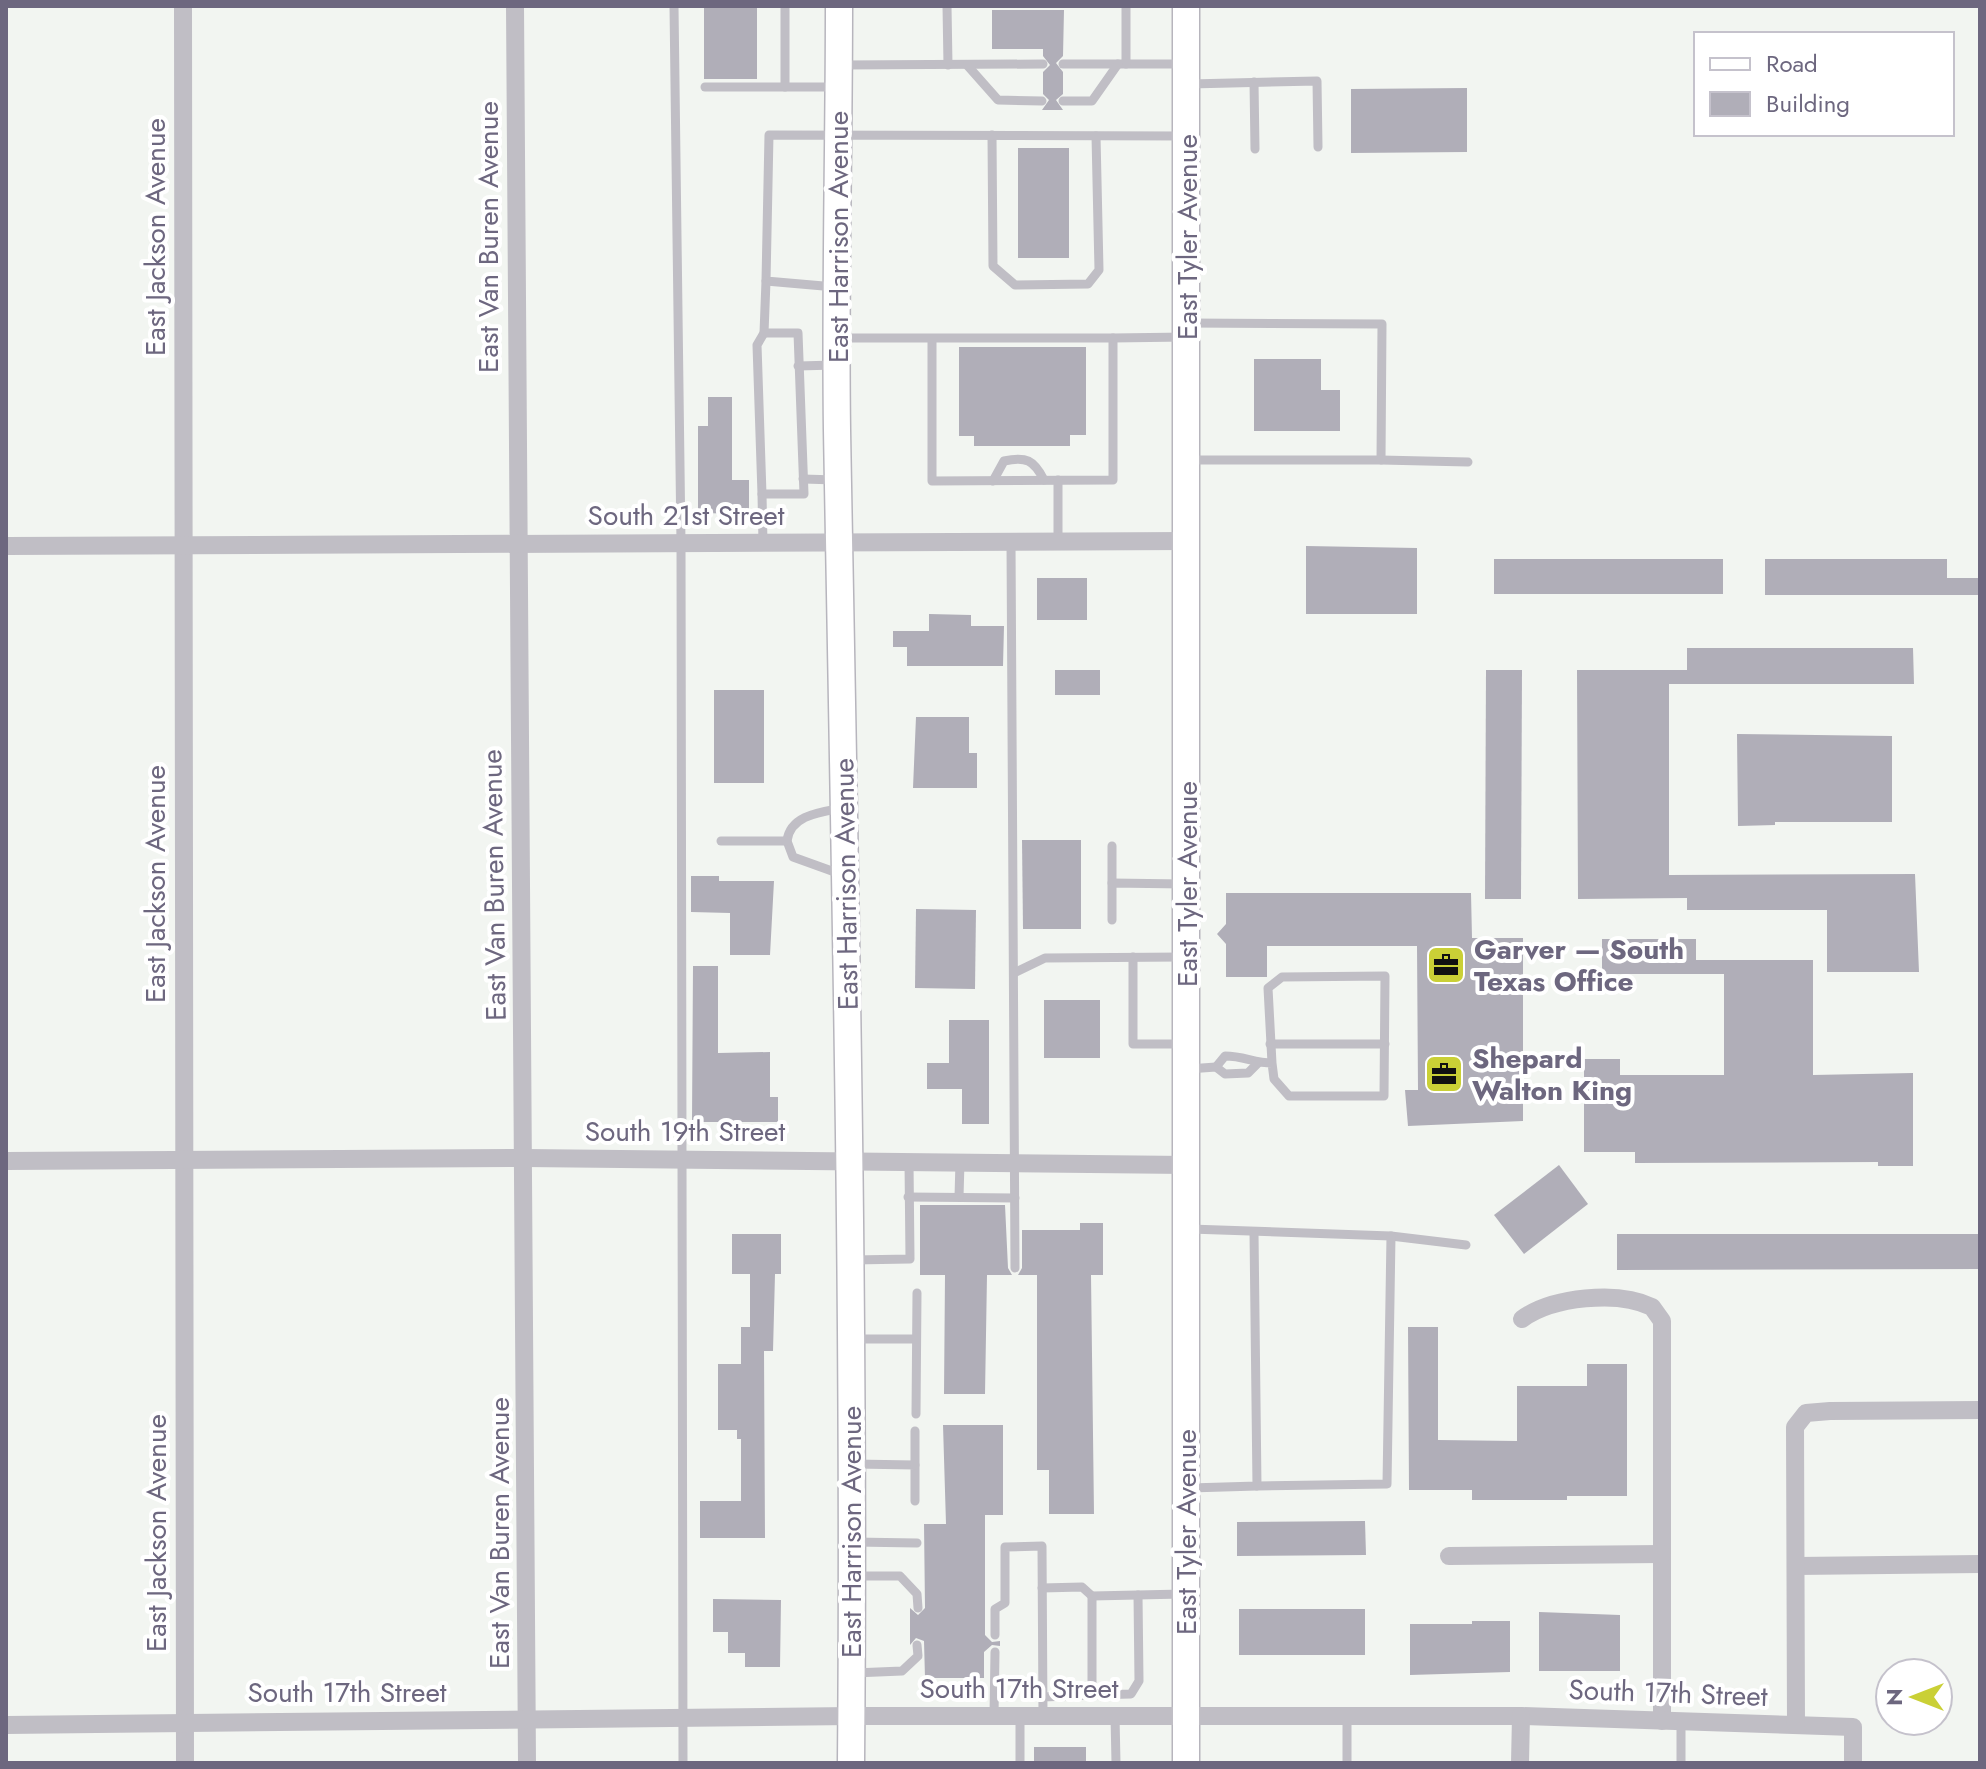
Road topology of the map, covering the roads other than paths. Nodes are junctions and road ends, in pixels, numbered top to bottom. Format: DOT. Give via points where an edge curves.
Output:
graph roads {
  1 [pos="183,6"];
  2 [pos="515,6"];
  3 [pos="674,6"];
  4 [pos="785,6"];
  5 [pos="839,6"];
  6 [pos="947,6"];
  7 [pos="1126,6"];
  8 [pos="1186,6"];
  9 [pos="1043,64"];
  10 [pos="1063,64"];
  11 [pos="1122,64"];
  12 [pos="948,65"];
  13 [pos="967,65"];
  14 [pos="1186,74"];
  15 [pos="839,76"];
  16 [pos="1254,82"];
  17 [pos="705,87"];
  18 [pos="785,87"];
  19 [pos="1042,101"];
  20 [pos="1063,101"];
  21 [pos="839,134"];
  22 [pos="992,135"];
  23 [pos="1096,136"];
  24 [pos="1187,136"];
  25 [pos="1318,147"];
  26 [pos="1255,149"];
  27 [pos="766,281"];
  28 [pos="838,287"];
  29 [pos="1187,330"];
  30 [pos="764,333"];
  31 [pos="837,338"];
  32 [pos="1113,338"];
  33 [pos="932,339"];
  34 [pos="837,365"];
  35 [pos="798,366"];
  36 [pos="1188,460"];
  37 [pos="1381,460"];
  38 [pos="1468,462"];
  39 [pos="803,479"];
  40 [pos="839,480"];
  41 [pos="1044,480"];
  42 [pos="1058,480"];
  43 [pos="993,481"];
  44 [pos="762,494"];
  45 [pos="1188,541"];
  46 [pos="1011,542"];
  47 [pos="1058,542"];
  48 [pos="518,543"];
  49 [pos="681,543"];
  50 [pos="763,543"];
  51 [pos="842,543"];
  52 [pos="6,546"];
  53 [pos="184,546"];
  54 [pos="845,807"];
  55 [pos="721,841"];
  56 [pos="787,841"];
  57 [pos="1112,846"];
  58 [pos="846,876"];
  59 [pos="1112,883"];
  60 [pos="1188,884"];
  61 [pos="1112,920"];
  62 [pos="1133,957"];
  63 [pos="1187,957"];
  64 [pos="1014,973"];
  65 [pos="1270,1044"];
  66 [pos="1385,1044"];
  67 [pos="1187,1056"];
  68 [pos="1258,1063"];
  69 [pos="1272,1063"];
  70 [pos="1216,1067"];
  71 [pos="525,1158"];
  72 [pos="684,1159"];
  73 [pos="183,1160"];
  74 [pos="6,1161"];
  75 [pos="849,1161"];
  76 [pos="909,1161"];
  77 [pos="960,1162"];
  78 [pos="1015,1163"];
  79 [pos="1187,1165"];
  80 [pos="908,1197"];
  81 [pos="959,1197"];
  82 [pos="1015,1198"];
  83 [pos="1187,1228"];
  84 [pos="1254,1232"];
  85 [pos="1391,1236"];
  86 [pos="1466,1245"];
  87 [pos="850,1260"];
  88 [pos="1015,1268"];
  89 [pos="917,1293"];
  90 [pos="1522,1319"];
  91 [pos="850,1339"];
  92 [pos="916,1339"];
  93 [pos="1980,1410"];
  94 [pos="916,1414"];
  95 [pos="915,1431"];
  96 [pos="851,1464"];
  97 [pos="915,1465"];
  98 [pos="1257,1486"];
  99 [pos="1186,1488"];
  100 [pos="915,1501"];
  101 [pos="851,1542"];
  102 [pos="917,1543"];
  103 [pos="1662,1554"];
  104 [pos="1449,1556"];
  105 [pos="1980,1564"];
  106 [pos="1796,1566"];
  107 [pos="851,1576"];
  108 [pos="1042,1588"];
  109 [pos="1186,1594"];
  110 [pos="1138,1595"];
  111 [pos="1092,1596"];
  112 [pos="918,1608"];
  113 [pos="995,1635"];
  114 [pos="917,1645"];
  115 [pos="995,1652"];
  116 [pos="852,1673"];
  117 [pos="1092,1695"];
  118 [pos="1043,1697"];
  119 [pos="852,1716"];
  120 [pos="994,1716"];
  121 [pos="1020,1716"];
  122 [pos="1115,1716"];
  123 [pos="1186,1716"];
  124 [pos="1347,1716"];
  125 [pos="1521,1716"];
  126 [pos="683,1717"];
  127 [pos="1043,1717"];
  128 [pos="528,1719"];
  129 [pos="185,1720"];
  130 [pos="1672,1721"];
  131 [pos="6,1725"];
  132 [pos="1796,1725"];
  133 [pos="185,1763"];
  134 [pos="527,1763"];
  135 [pos="683,1763"];
  136 [pos="851,1763"];
  137 [pos="1020,1763"];
  138 [pos="1116,1763"];
  139 [pos="1186,1763"];
  140 [pos="1347,1763"];
  141 [pos="1520,1763"];
  142 [pos="1681,1763"];
  143 [pos="1853,1763"];
  1 -- 53 [label="street, East Jackson Avenue"];
  2 -- 48 [label="street, East Van Buren Avenue"];
  3 -- 49 [label="lane"];
  4 -- 18 [label="lane"];
  5 -- 15 [label="main road, East Harrison Avenue"];
  6 -- 12 [label="lane"];
  7 -- 11 [label="lane"];
  8 -- 14 [label="main road, East Tyler Avenue"];
  9 -- 13 [label="lane"];
  10 -- 11 [label="lane"];
  11 -- 14 [label="lane"];
  11 -- 20 [label="lane" via="1092,101"];
  12 -- 13 [label="lane"];
  12 -- 15 [label="lane"];
  13 -- 19 [label="lane" via="998,100"];
  14 -- 16 [label="lane"];
  14 -- 24 [label="main road, East Tyler Avenue"];
  15 -- 18 [label="lane"];
  15 -- 21 [label="main road, East Harrison Avenue"];
  16 -- 25 [label="lane" via="1317,81"];
  16 -- 26 [label="lane"];
  17 -- 18 [label="lane"];
  21 -- 22 [label="lane"];
  21 -- 27 [label="lane" via="769,135"];
  21 -- 28 [label="main road, East Harrison Avenue"];
  22 -- 23 [label="lane"];
  22 -- 23 [label="lane" via="993,266 1015,285 1088,284 1099,270"];
  23 -- 24 [label="lane"];
  24 -- 29 [label="main road, East Tyler Avenue"];
  27 -- 28 [label="lane"];
  27 -- 30 [label="lane"];
  28 -- 31 [label="main road, East Harrison Avenue"];
  29 -- 32 [label="lane"];
  29 -- 36 [label="main road, East Tyler Avenue"];
  29 -- 37 [label="lane" via="1382,324"];
  30 -- 35 [label="lane" via="798,333"];
  30 -- 44 [label="lane" via="757,345"];
  31 -- 33 [label="lane"];
  31 -- 34 [label="main road, East Harrison Avenue"];
  32 -- 33 [label="lane"];
  32 -- 42 [label="lane" via="1113,480"];
  33 -- 43 [label="lane" via="932,481"];
  34 -- 35 [label="lane"];
  34 -- 40 [label="main road, East Harrison Avenue"];
  35 -- 39 [label="lane"];
  36 -- 37 [label="lane"];
  36 -- 45 [label="main road, East Tyler Avenue"];
  37 -- 38 [label="lane"];
  39 -- 40 [label="lane"];
  39 -- 44 [label="lane" via="804,494"];
  40 -- 51 [label="main road, East Harrison Avenue"];
  41 -- 42 [label="lane"];
  41 -- 43 [label="lane"];
  41 -- 43 [label="lane" via="1037,465 1017,458 1004,461"];
  42 -- 47 [label="lane"];
  44 -- 50 [label="lane"];
  45 -- 47 [label="street, South 21st Street"];
  45 -- 60 [label="main road, East Tyler Avenue"];
  46 -- 47 [label="street, South 21st Street"];
  46 -- 51 [label="street, South 21st Street"];
  46 -- 64 [label="lane"];
  48 -- 49 [label="street, South 21st Street"];
  48 -- 53 [label="street, South 21st Street"];
  48 -- 71 [label="street, East Van Buren Avenue"];
  49 -- 50 [label="street, South 21st Street"];
  49 -- 72 [label="lane"];
  50 -- 51 [label="street, South 21st Street"];
  51 -- 54 [label="main road, East Harrison Avenue"];
  52 -- 53 [label="street, South 21st Street"];
  53 -- 73 [label="street, East Jackson Avenue"];
  54 -- 56 [label="lane" via="808,815 794,824"];
  54 -- 58 [label="main road, East Harrison Avenue"];
  55 -- 56 [label="lane"];
  56 -- 58 [label="lane" via="793,857"];
  57 -- 59 [label="lane"];
  58 -- 75 [label="main road, East Harrison Avenue"];
  59 -- 60 [label="lane"];
  59 -- 61 [label="lane"];
  60 -- 63 [label="main road, East Tyler Avenue"];
  62 -- 63 [label="lane"];
  62 -- 64 [label="lane" via="1045,958"];
  62 -- 67 [label="lane" via="1133,1044"];
  63 -- 67 [label="main road, East Tyler Avenue"];
  64 -- 78 [label="lane"];
  65 -- 66 [label="lane"];
  65 -- 66 [label="lane" via="1268,988 1282,977 1385,976"];
  65 -- 69 [label="lane"];
  66 -- 69 [label="lane" via="1384,1096 1289,1096 1274,1079"];
  67 -- 70 [label="lane"];
  67 -- 79 [label="main road, East Tyler Avenue"];
  68 -- 69 [label="lane"];
  68 -- 70 [label="lane" via="1248,1073 1225,1074"];
  68 -- 70 [label="lane" via="1247,1056 1225,1056"];
  71 -- 72 [label="street, South 19th Street"];
  71 -- 73 [label="street, South 19th Street"];
  71 -- 128 [label="street, East Van Buren Avenue"];
  72 -- 75 [label="street, South 19th Street"];
  72 -- 126 [label="lane"];
  73 -- 74 [label="street, South 19th Street"];
  73 -- 129 [label="street, East Jackson Avenue"];
  75 -- 76 [label="street, South 19th Street"];
  75 -- 87 [label="main road, East Harrison Avenue"];
  76 -- 77 [label="street, South 19th Street"];
  76 -- 80 [label="lane"];
  77 -- 78 [label="street, South 19th Street"];
  77 -- 81 [label="lane"];
  78 -- 79 [label="street, South 19th Street"];
  78 -- 82 [label="lane"];
  79 -- 83 [label="main road, East Tyler Avenue"];
  80 -- 81 [label="lane"];
  80 -- 87 [label="lane" via="910,1259"];
  81 -- 82 [label="lane"];
  82 -- 88 [label="lane" via="1010,1213"];
  83 -- 84 [label="lane"];
  83 -- 99 [label="main road, East Tyler Avenue"];
  84 -- 85 [label="lane"];
  84 -- 98 [label="lane"];
  85 -- 86 [label="lane"];
  85 -- 98 [label="lane" via="1387,1484"];
  87 -- 91 [label="main road, East Harrison Avenue"];
  89 -- 92 [label="lane"];
  90 -- 103 [label="street" via="1552,1302 1627,1300 1652,1307 1662,1321"];
  91 -- 92 [label="lane"];
  91 -- 96 [label="main road, East Harrison Avenue"];
  92 -- 94 [label="lane"];
  93 -- 106 [label="street" via="1806,1413 1795,1427"];
  95 -- 97 [label="lane"];
  96 -- 97 [label="lane"];
  96 -- 101 [label="main road, East Harrison Avenue"];
  97 -- 100 [label="lane"];
  98 -- 99 [label="lane"];
  99 -- 109 [label="main road, East Tyler Avenue"];
  101 -- 102 [label="lane"];
  101 -- 107 [label="main road, East Harrison Avenue"];
  103 -- 104 [label="street"];
  103 -- 130 [label="street"];
  105 -- 106 [label="street"];
  106 -- 132 [label="street"];
  107 -- 112 [label="lane" via="900,1576 917,1594"];
  107 -- 116 [label="main road, East Harrison Avenue"];
  108 -- 111 [label="lane" via="1082,1587"];
  108 -- 113 [label="lane" via="1042,1546 1005,1547 1005,1603 995,1609"];
  108 -- 118 [label="lane"];
  109 -- 110 [label="lane"];
  109 -- 123 [label="main road, East Tyler Avenue"];
  110 -- 111 [label="lane"];
  110 -- 117 [label="lane" via="1139,1681 1131,1694"];
  111 -- 117 [label="lane"];
  114 -- 116 [label="lane" via="918,1656 902,1671"];
  115 -- 120 [label="lane"];
  116 -- 119 [label="main road, East Harrison Avenue"];
  117 -- 118 [label="lane"];
  118 -- 127 [label="lane"];
  119 -- 120 [label="street, South 17th Street"];
  119 -- 126 [label="street, South 17th Street"];
  119 -- 136 [label="main road, East Harrison Avenue"];
  120 -- 121 [label="street, South 17th Street"];
  121 -- 127 [label="street, South 17th Street"];
  121 -- 137 [label="lane"];
  122 -- 123 [label="street, South 17th Street"];
  122 -- 127 [label="street, South 17th Street"];
  122 -- 138 [label="lane"];
  123 -- 124 [label="street, South 17th Street"];
  123 -- 139 [label="main road, East Tyler Avenue"];
  124 -- 125 [label="street, South 17th Street"];
  124 -- 140 [label="lane"];
  125 -- 130 [label="street, South 17th Street"];
  125 -- 141 [label="street"];
  126 -- 128 [label="street, South 17th Street"];
  126 -- 135 [label="lane"];
  128 -- 129 [label="street, South 17th Street"];
  128 -- 134 [label="street, East Van Buren Avenue"];
  129 -- 131 [label="street, South 17th Street"];
  129 -- 133 [label="street, East Jackson Avenue"];
  130 -- 132 [label="street, South 17th Street"];
  130 -- 142 [label="lane"];
  132 -- 143 [label="street, South 17th Street" via="1853,1727"];
}
